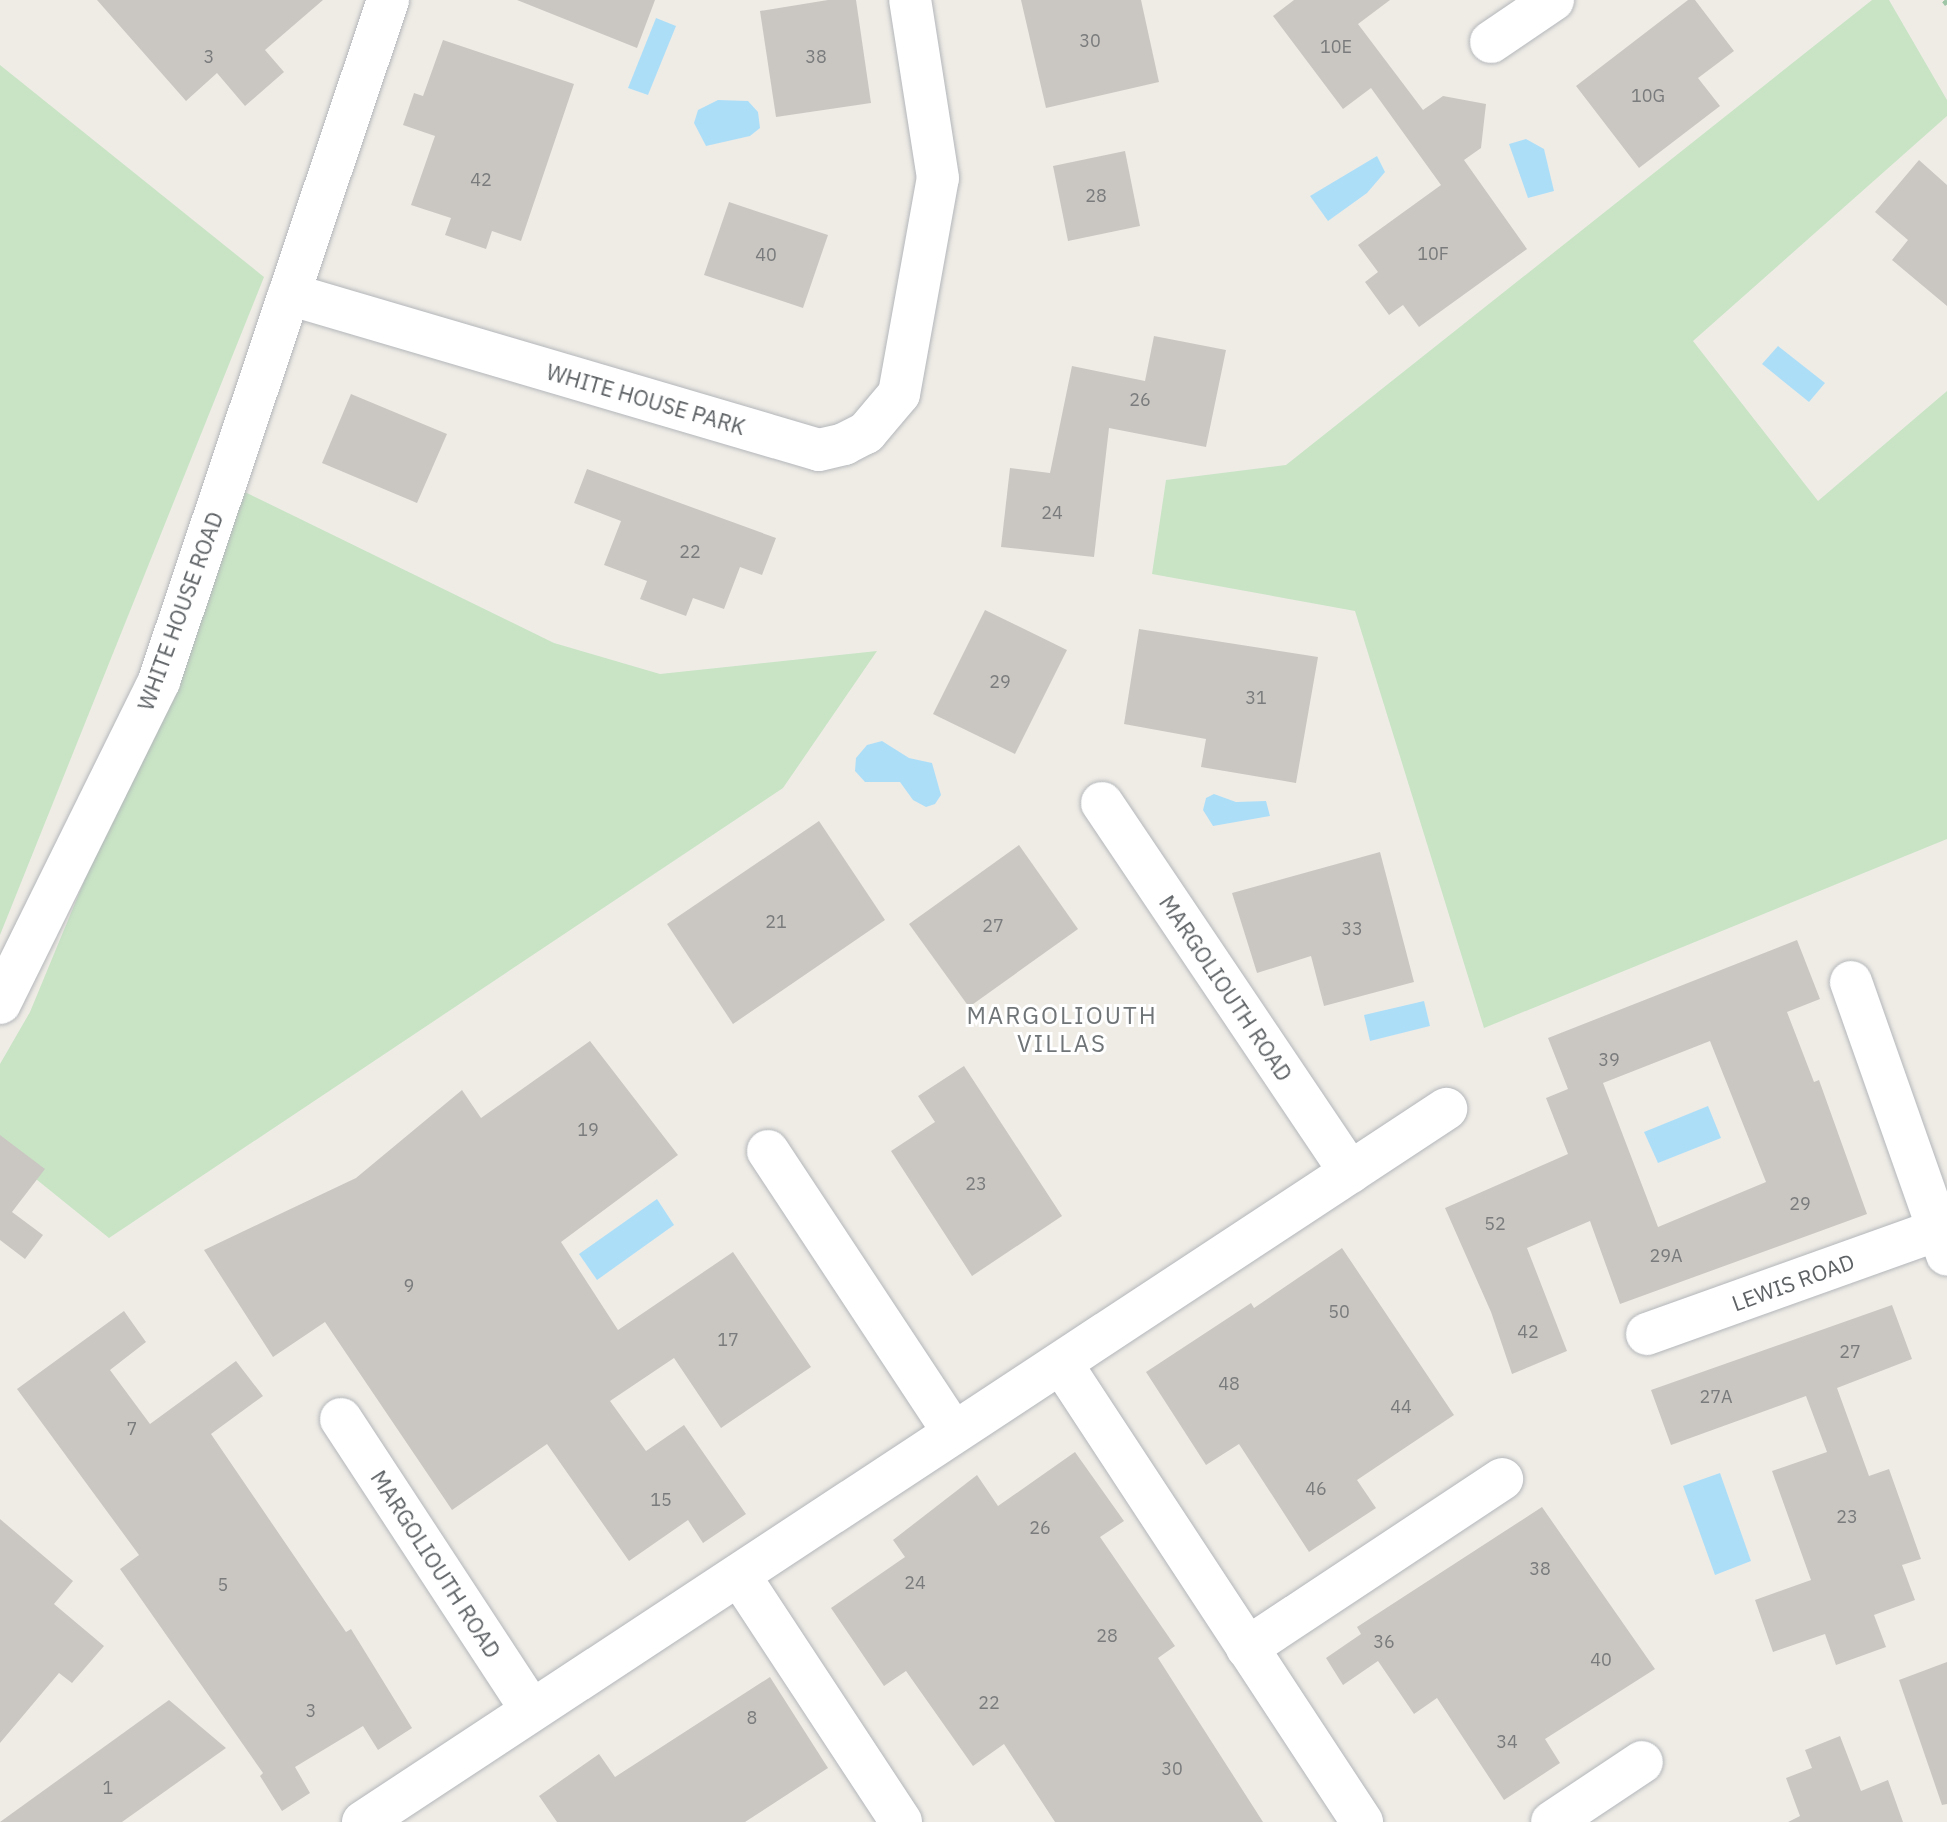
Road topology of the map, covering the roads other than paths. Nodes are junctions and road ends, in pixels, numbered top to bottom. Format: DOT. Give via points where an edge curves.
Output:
graph roads {
  1 [pos="388,0"];
  2 [pos="910,0"];
  3 [pos="1553,0"];
  4 [pos="1491,42"];
  5 [pos="289,294"];
  6 [pos="1102,803"];
  7 [pos="1851,982"];
  8 [pos="0,1003"];
  9 [pos="1446,1109"];
  10 [pos="768,1151"];
  11 [pos="1350,1172"];
  12 [pos="1943,1242"];
  13 [pos="1647,1334"];
  14 [pos="1061,1363"];
  15 [pos="341,1419"];
  16 [pos="953,1432"];
  17 [pos="1502,1479"];
  18 [pos="739,1575"];
  19 [pos="1247,1648"];
  20 [pos="531,1709"];
  21 [pos="1642,1762"];
  22 [pos="363,1822"];
  23 [pos="901,1822"];
  24 [pos="1362,1822"];
  25 [pos="1552,1822"];
  1 -- 5 [label="street"];
  2 -- 5 [label="street, WHITE HOUSE PARK" via="938,178 899,394 866,433 844,444 819,450"];
  3 -- 4 [label="street"];
  5 -- 8 [label="street, WHITE HOUSE ROAD" via="159,681"];
  6 -- 11 [label="street, MARGOLIOUTH ROAD"];
  7 -- 12 [label="street, LEWIS ROAD"];
  9 -- 11 [label="street"];
  10 -- 16 [label="street"];
  11 -- 14 [label="street"];
  12 -- 13 [label="street, LEWIS ROAD"];
  14 -- 16 [label="street"];
  14 -- 19 [label="street"];
  15 -- 20 [label="street, MARGOLIOUTH ROAD"];
  16 -- 18 [label="street"];
  17 -- 19 [label="street"];
  18 -- 20 [label="street"];
  18 -- 23 [label="street"];
  19 -- 24 [label="street"];
  20 -- 22 [label="street"];
  21 -- 25 [label="street"];
}
